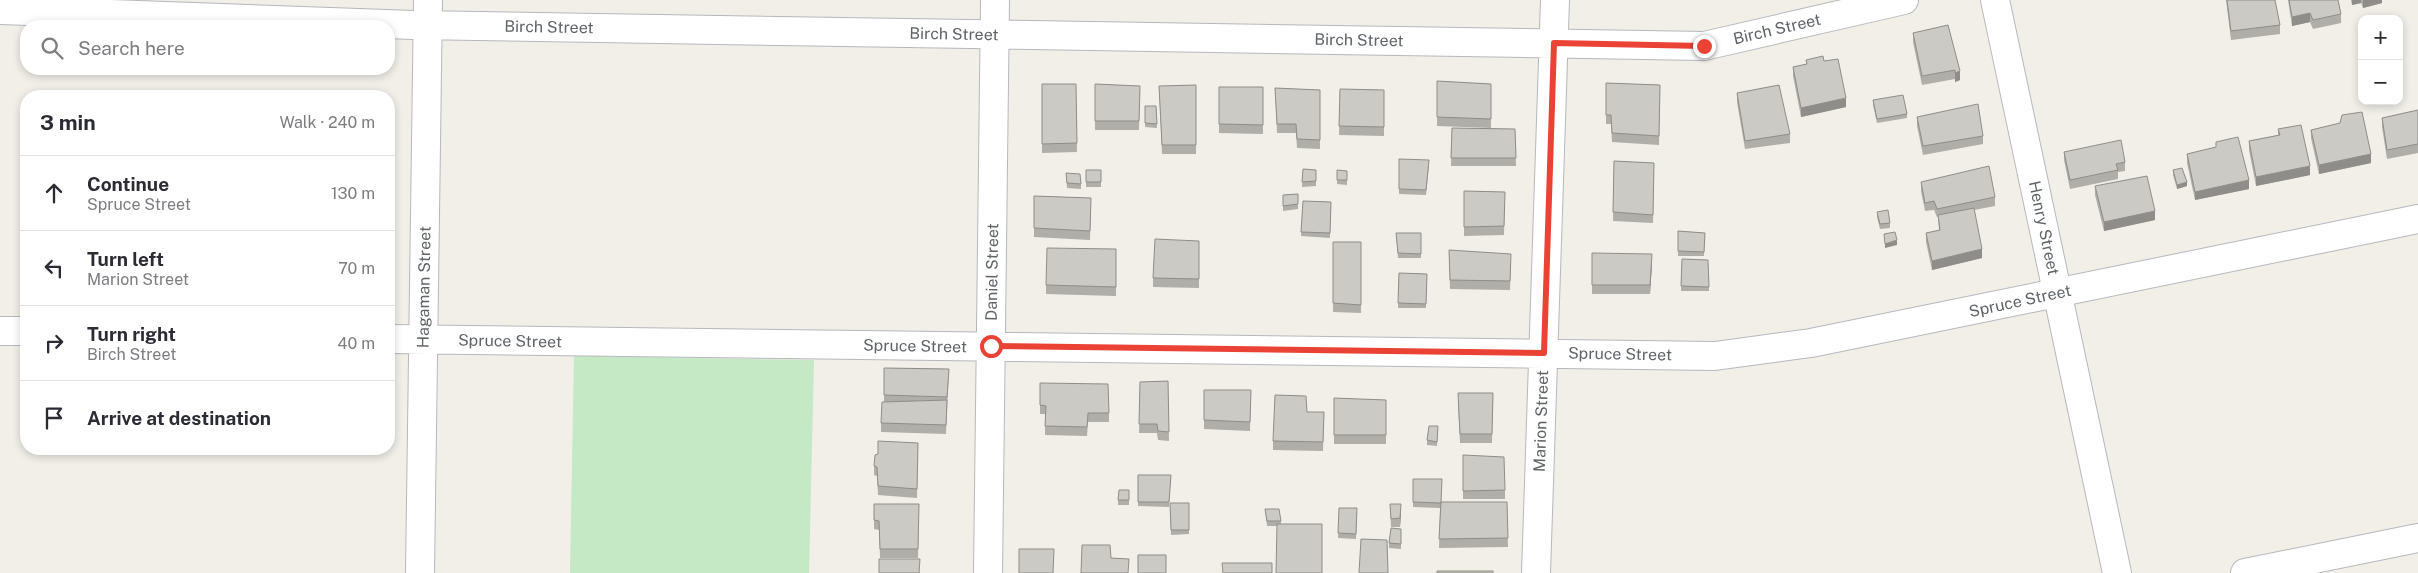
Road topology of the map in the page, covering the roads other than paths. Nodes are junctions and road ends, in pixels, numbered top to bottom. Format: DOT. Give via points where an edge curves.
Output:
graph roads {
  1 [pos="995,0"];
  2 [pos="1555,0"];
  3 [pos="1904,0"];
  4 [pos="1996,0"];
  5 [pos="0,10"];
  6 [pos="428,12"];
  7 [pos="996,34"];
  8 [pos="1554,43"];
  9 [pos="2418,219"];
  10 [pos="2058,293"];
  11 [pos="0,331"];
  12 [pos="20,331"];
  13 [pos="395,339"];
  14 [pos="424,340"];
  15 [pos="991,346"];
  16 [pos="1544,353"];
  17 [pos="2418,538"];
  18 [pos="420,573"];
  19 [pos="988,573"];
  20 [pos="1536,573"];
  21 [pos="2117,573"];
  22 [pos="2245,573"];
  1 -- 7 [label="street, Daniel Street"];
  2 -- 8 [label="street, Marion Street"];
  3 -- 8 [label="street, Birch Street" via="1704,46"];
  4 -- 10 [label="street, Henry Street"];
  5 -- 6 [label="street, Birch Street"];
  6 -- 7 [label="street, Birch Street"];
  6 -- 14 [label="street, Hagaman Street"];
  7 -- 8 [label="street, Birch Street"];
  7 -- 15 [label="street, Daniel Street"];
  8 -- 16 [label="street, Marion Street"];
  9 -- 10 [label="street, Spruce Street"];
  10 -- 16 [label="street, Spruce Street" via="1812,343 1715,356"];
  10 -- 21 [label="street, Henry Street"];
  11 -- 12 [label="street"];
  13 -- 14 [label="street, Spruce Street"];
  14 -- 15 [label="street, Spruce Street"];
  14 -- 18 [label="street, Hagaman Street"];
  15 -- 16 [label="street, Spruce Street"];
  15 -- 19 [label="street, Daniel Street"];
  16 -- 20 [label="street, Marion Street"];
  17 -- 22 [label="street"];
}
